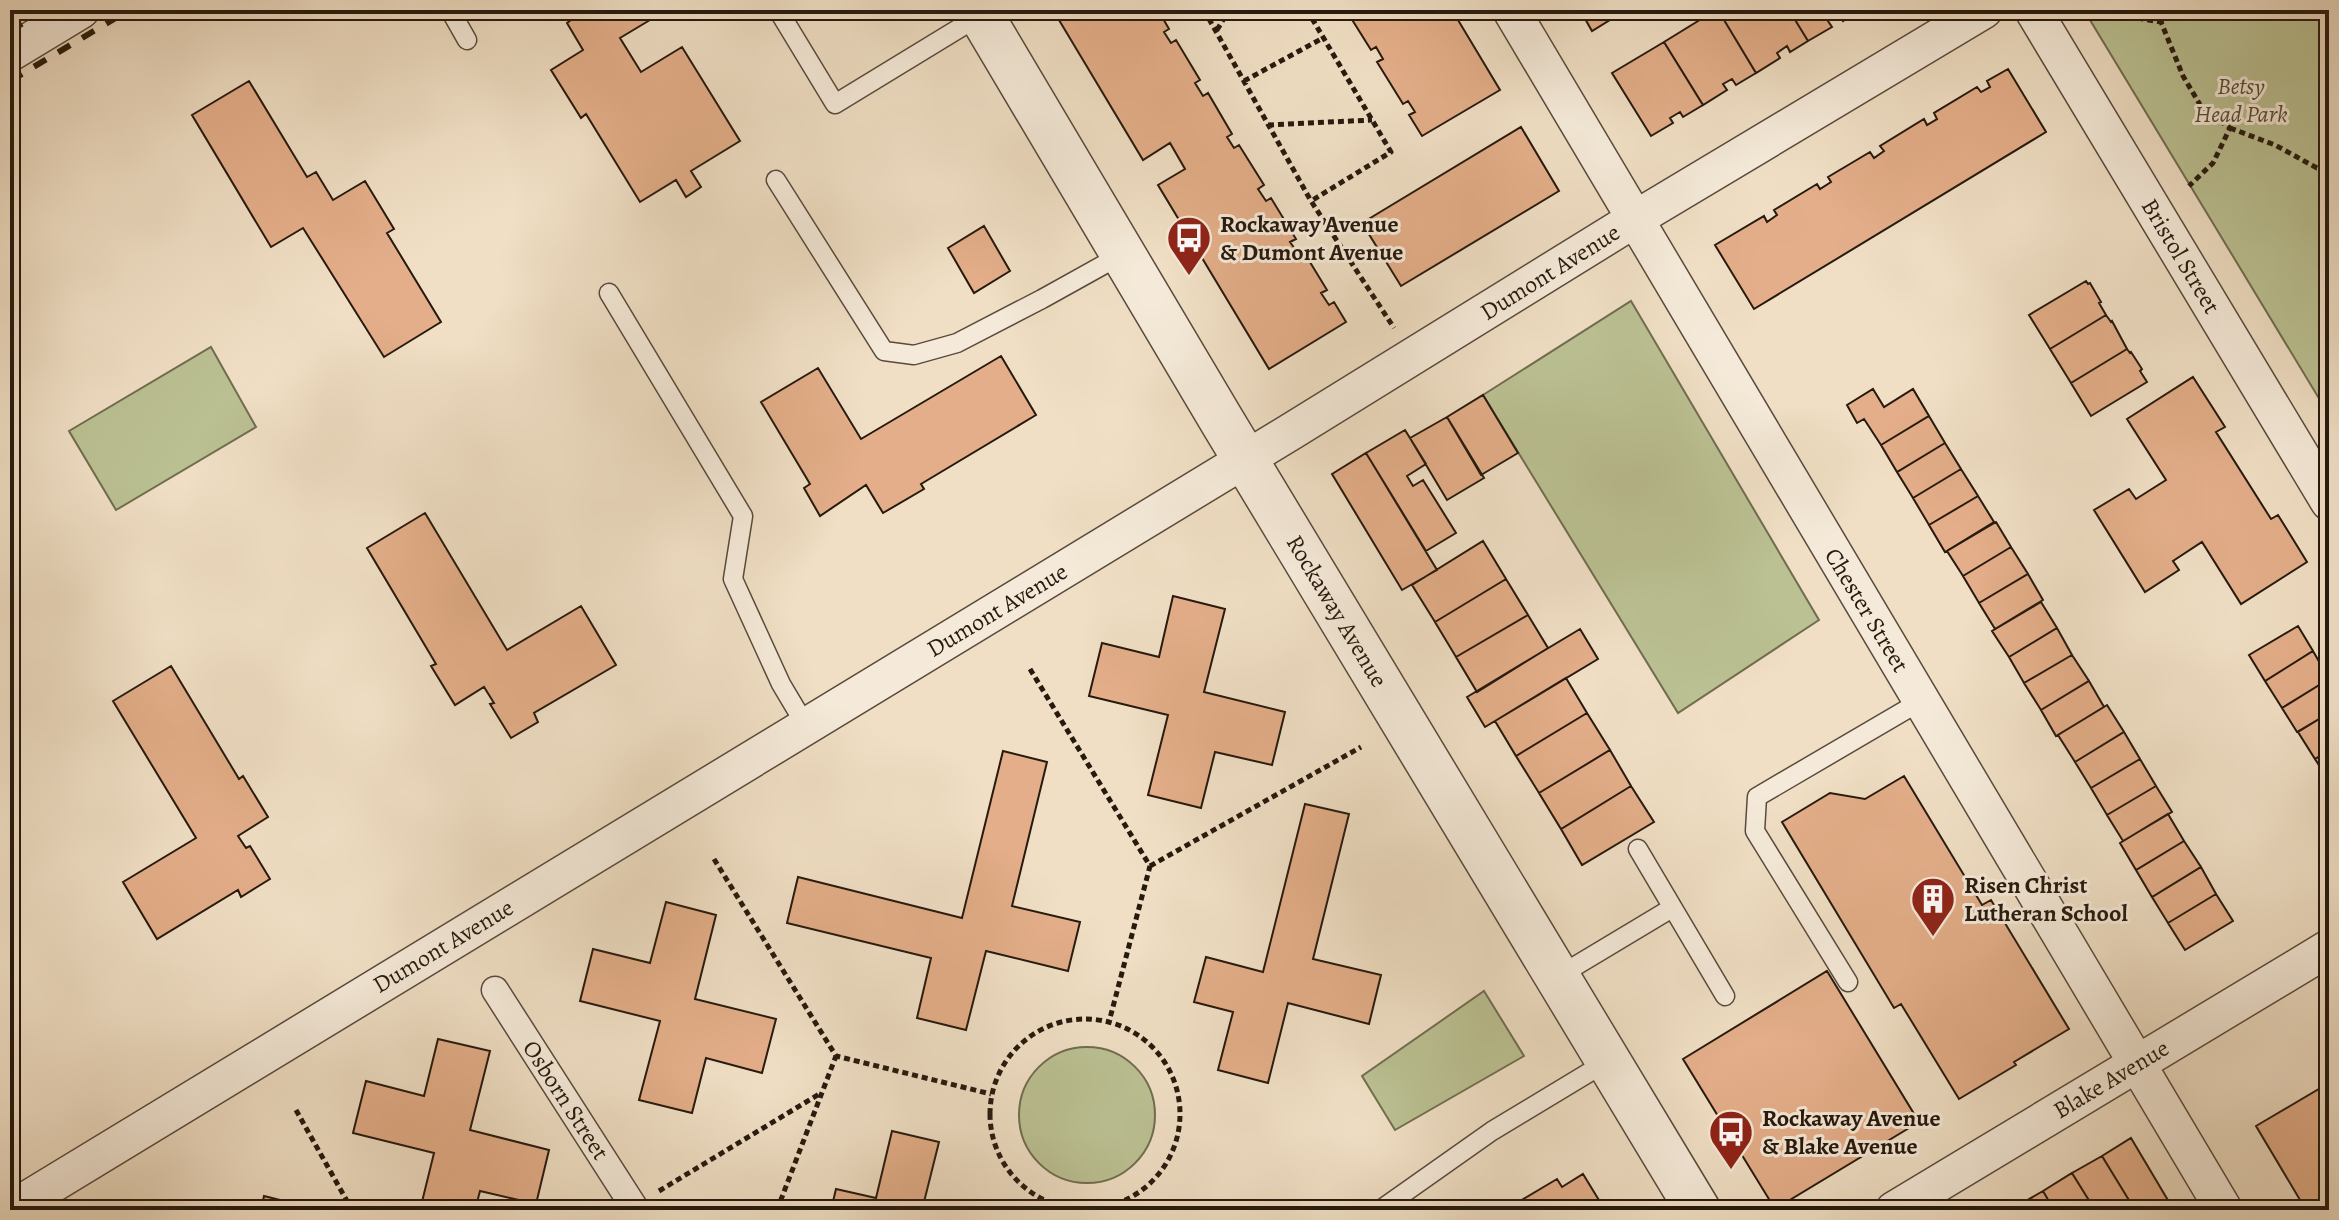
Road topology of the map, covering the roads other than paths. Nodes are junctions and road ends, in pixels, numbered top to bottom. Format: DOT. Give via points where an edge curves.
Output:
graph roads {
  1 [pos="81,10"];
  2 [pos="450,10"];
  3 [pos="778,10"];
  4 [pos="1511,10"];
  5 [pos="1984,10"];
  6 [pos="2033,10"];
  7 [pos="980,12"];
  8 [pos="467,40"];
  9 [pos="10,53"];
  10 [pos="776,180"];
  11 [pos="1635,219"];
  12 [pos="1123,254"];
  13 [pos="609,293"];
  14 [pos="1246,459"];
  15 [pos="2329,502"];
  16 [pos="1921,701"];
  17 [pos="806,726"];
  18 [pos="1638,849"];
  19 [pos="1672,908"];
  20 [pos="2329,948"];
  21 [pos="1557,977"];
  22 [pos="1848,982"];
  23 [pos="495,990"];
  24 [pos="1725,996"];
  25 [pos="1608,1061"];
  26 [pos="2136,1064"];
  27 [pos="635,1208"];
  28 [pos="10,1210"];
  29 [pos="1380,1210"];
  30 [pos="1698,1210"];
  31 [pos="1894,1210"];
  32 [pos="2224,1210"];
  1 -- 9 [label="street"];
  2 -- 8 [label="lane"];
  3 -- 7 [label="lane" via="835,104"];
  4 -- 11 [label="street, Chester Street"];
  5 -- 11 [label="street, Dumont Avenue"];
  6 -- 15 [label="street, Bristol Street"];
  7 -- 12 [label="street, Rockaway Avenue"];
  10 -- 12 [label="lane" via="884,351 914,355 957,343"];
  11 -- 14 [label="street, Dumont Avenue"];
  11 -- 16 [label="street, Chester Street"];
  12 -- 14 [label="street, Rockaway Avenue"];
  13 -- 17 [label="lane" via="743,516 733,579"];
  14 -- 17 [label="street, Dumont Avenue"];
  14 -- 21 [label="street, Rockaway Avenue"];
  16 -- 22 [label="lane" via="1757,797 1755,831"];
  16 -- 26 [label="street, Chester Street"];
  17 -- 28 [label="street, Dumont Avenue"];
  18 -- 19 [label="lane"];
  19 -- 21 [label="lane"];
  19 -- 24 [label="lane"];
  20 -- 26 [label="street, Blake Avenue"];
  21 -- 25 [label="street, Rockaway Avenue"];
  23 -- 27 [label="street, Osborn Street"];
  25 -- 29 [label="lane" via="1492,1131"];
  25 -- 30 [label="street, Rockaway Avenue"];
  26 -- 31 [label="street, Blake Avenue"];
  26 -- 32 [label="street, Chester Street"];
}
